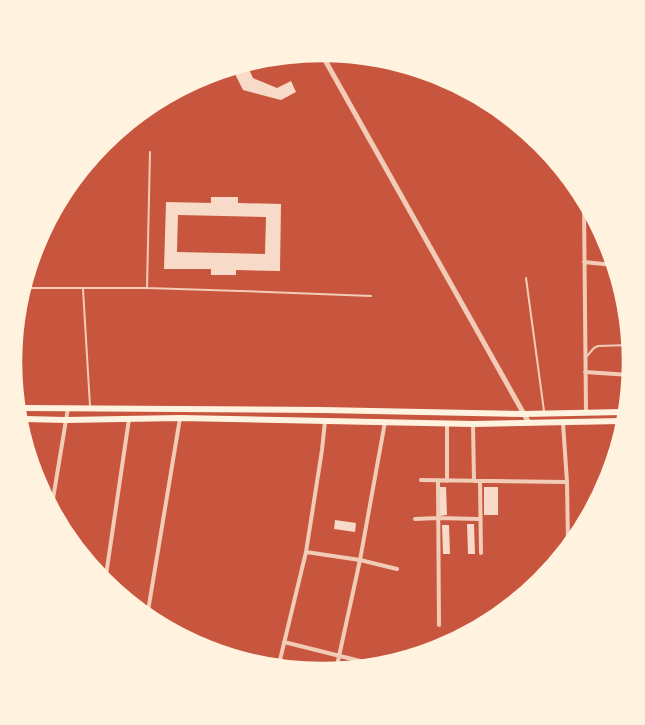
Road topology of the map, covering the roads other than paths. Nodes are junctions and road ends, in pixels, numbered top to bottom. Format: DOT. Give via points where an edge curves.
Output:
graph roads {
  1 [pos="326,61"];
  2 [pos="150,152"];
  3 [pos="584,214"];
  4 [pos="584,262"];
  5 [pos="607,265"];
  6 [pos="526,278"];
  7 [pos="31,288"];
  8 [pos="83,288"];
  9 [pos="146,288"];
  10 [pos="371,296"];
  11 [pos="623,345"];
  12 [pos="585,358"];
  13 [pos="585,372"];
  14 [pos="623,375"];
  15 [pos="25,408"];
  16 [pos="68,408"];
  17 [pos="90,408"];
  18 [pos="586,412"];
  19 [pos="619,412"];
  20 [pos="545,413"];
  21 [pos="523,414"];
  22 [pos="180,418"];
  23 [pos="27,419"];
  24 [pos="129,419"];
  25 [pos="66,420"];
  26 [pos="325,421"];
  27 [pos="618,421"];
  28 [pos="385,422"];
  29 [pos="529,423"];
  30 [pos="563,423"];
  31 [pos="447,424"];
  32 [pos="473,424"];
  33 [pos="421,480"];
  34 [pos="438,480"];
  35 [pos="447,480"];
  36 [pos="474,481"];
  37 [pos="480,481"];
  38 [pos="567,482"];
  39 [pos="53,498"];
  40 [pos="438,518"];
  41 [pos="415,519"];
  42 [pos="480,520"];
  43 [pos="568,537"];
  44 [pos="306,552"];
  45 [pos="481,553"];
  46 [pos="360,560"];
  47 [pos="396,568"];
  48 [pos="106,572"];
  49 [pos="148,608"];
  50 [pos="439,625"];
  51 [pos="284,642"];
  52 [pos="339,656"];
  53 [pos="280,660"];
  54 [pos="358,661"];
  55 [pos="337,663"];
  1 -- 21 [label="street"];
  2 -- 9 [label="lane"];
  3 -- 4 [label="street"];
  4 -- 5 [label="street"];
  4 -- 12 [label="street"];
  6 -- 20 [label="lane"];
  7 -- 8 [label="lane"];
  8 -- 9 [label="lane"];
  8 -- 17 [label="lane"];
  9 -- 10 [label="lane"];
  11 -- 12 [label="lane" via="598,346"];
  12 -- 13 [label="street"];
  13 -- 14 [label="street"];
  13 -- 18 [label="street"];
  15 -- 16 [label="main road"];
  16 -- 17 [label="main road"];
  16 -- 25 [label="street"];
  17 -- 21 [label="main road"];
  18 -- 19 [label="main road"];
  18 -- 20 [label="main road"];
  20 -- 21 [label="main road"];
  21 -- 29 [label="street"];
  22 -- 24 [label="main road"];
  22 -- 26 [label="main road"];
  22 -- 49 [label="street"];
  23 -- 25 [label="main road"];
  24 -- 25 [label="main road"];
  24 -- 48 [label="street"];
  25 -- 39 [label="street"];
  26 -- 28 [label="main road"];
  26 -- 44 [label="street"];
  27 -- 30 [label="main road"];
  28 -- 31 [label="main road"];
  28 -- 46 [label="street"];
  29 -- 30 [label="main road"];
  29 -- 32 [label="main road"];
  30 -- 38 [label="street"];
  31 -- 32 [label="main road"];
  31 -- 35 [label="street"];
  32 -- 36 [label="street"];
  33 -- 34 [label="street"];
  34 -- 35 [label="street"];
  34 -- 40 [label="street"];
  35 -- 36 [label="street"];
  36 -- 37 [label="street"];
  37 -- 38 [label="street"];
  37 -- 42 [label="street"];
  38 -- 43 [label="street"];
  40 -- 41 [label="street"];
  40 -- 42 [label="street"];
  40 -- 50 [label="street"];
  42 -- 45 [label="street"];
  44 -- 46 [label="street"];
  44 -- 51 [label="street"];
  46 -- 47 [label="street"];
  46 -- 52 [label="street"];
  51 -- 52 [label="street"];
  51 -- 53 [label="street"];
  52 -- 54 [label="street"];
  52 -- 55 [label="street"];
}
